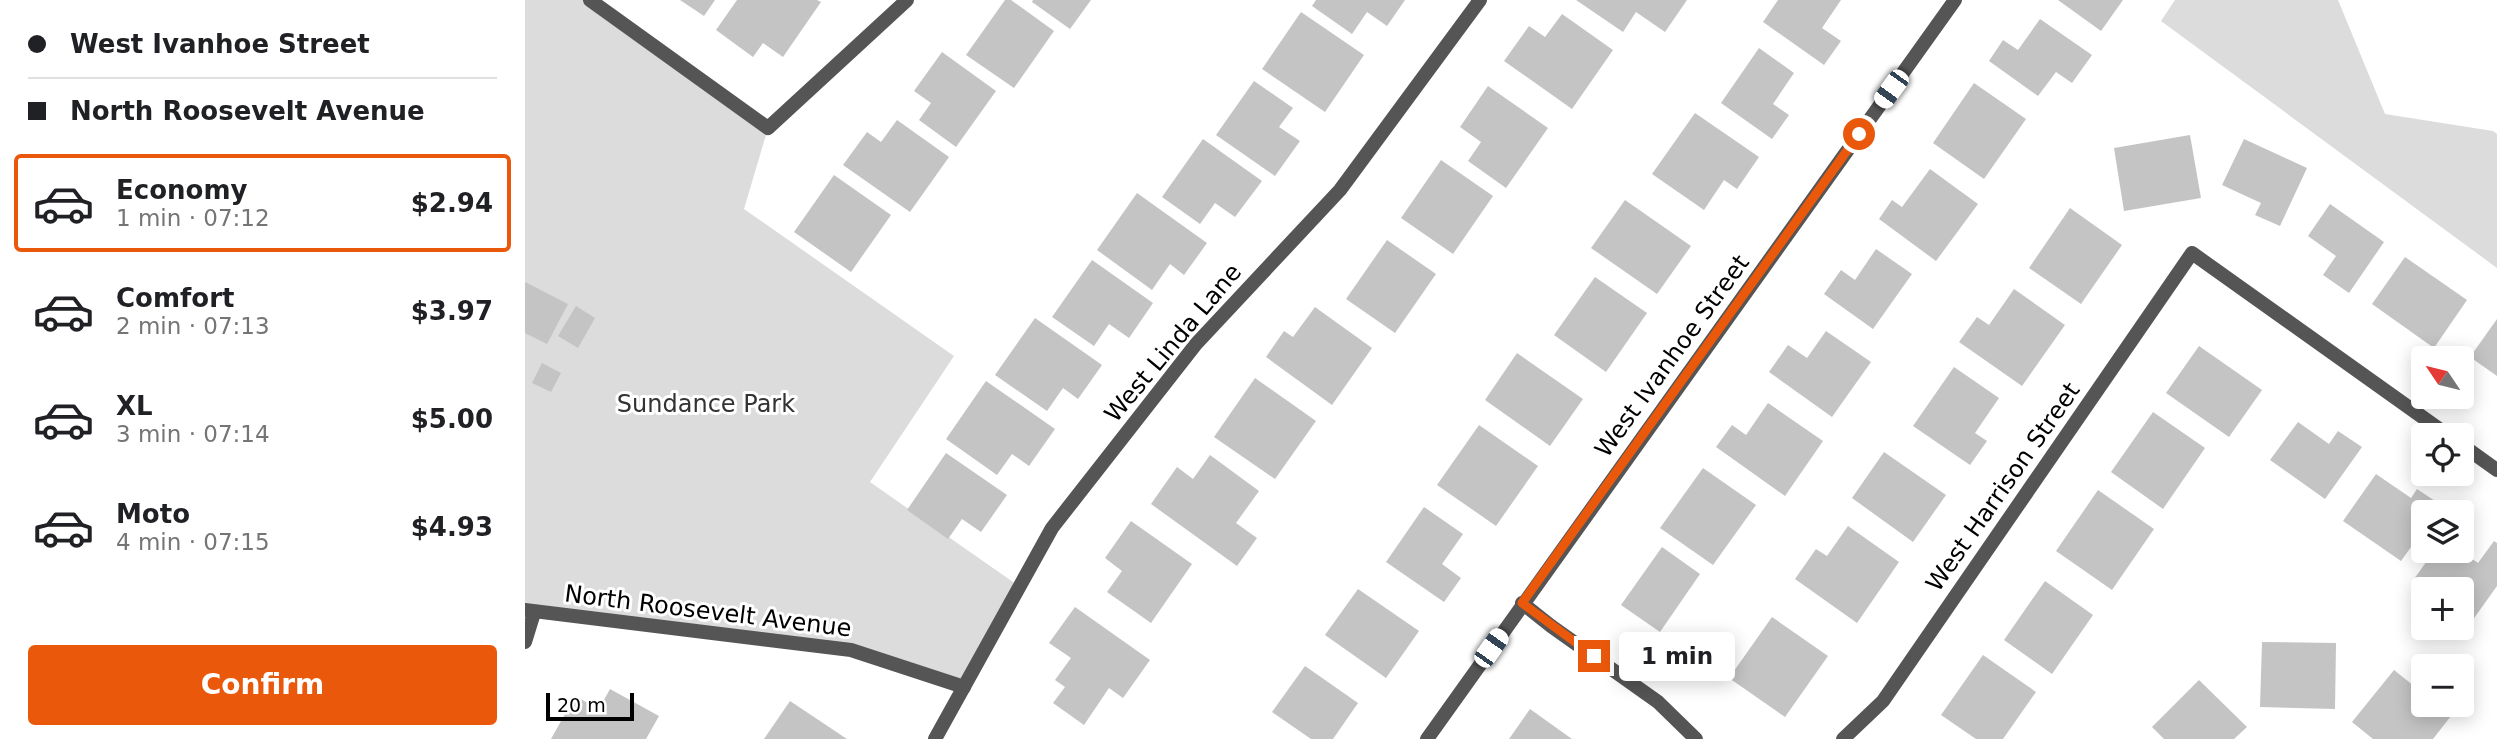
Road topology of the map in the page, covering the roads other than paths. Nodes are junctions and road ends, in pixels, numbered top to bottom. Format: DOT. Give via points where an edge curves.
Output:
graph roads {
  1 [pos="590,0"];
  2 [pos="907,0"];
  3 [pos="1480,0"];
  4 [pos="1955,0"];
  5 [pos="2431,423"];
  6 [pos="2474,454"];
  7 [pos="2497,470"];
  8 [pos="1522,603"];
  9 [pos="529,612"];
  10 [pos="525,642"];
  11 [pos="964,687"];
  12 [pos="935,739"];
  13 [pos="1427,739"];
  14 [pos="1696,739"];
  15 [pos="1843,739"];
  1 -- 2 [label="street" via="768,128"];
  3 -- 11 [label="street, West Linda Lane" via="1339,190 1196,344 1052,528"];
  4 -- 8 [label="street, West Ivanhoe Street"];
  5 -- 15 [label="street, West Harrison Street" via="2192,253 1883,701"];
  6 -- 7 [label="street"];
  8 -- 13 [label="street, West Ivanhoe Street"];
  8 -- 14 [label="street" via="1658,702"];
  9 -- 10 [label="street"];
  9 -- 11 [label="street, North Roosevelt Avenue" via="851,650"];
  11 -- 12 [label="street, West Linda Lane"];
}
